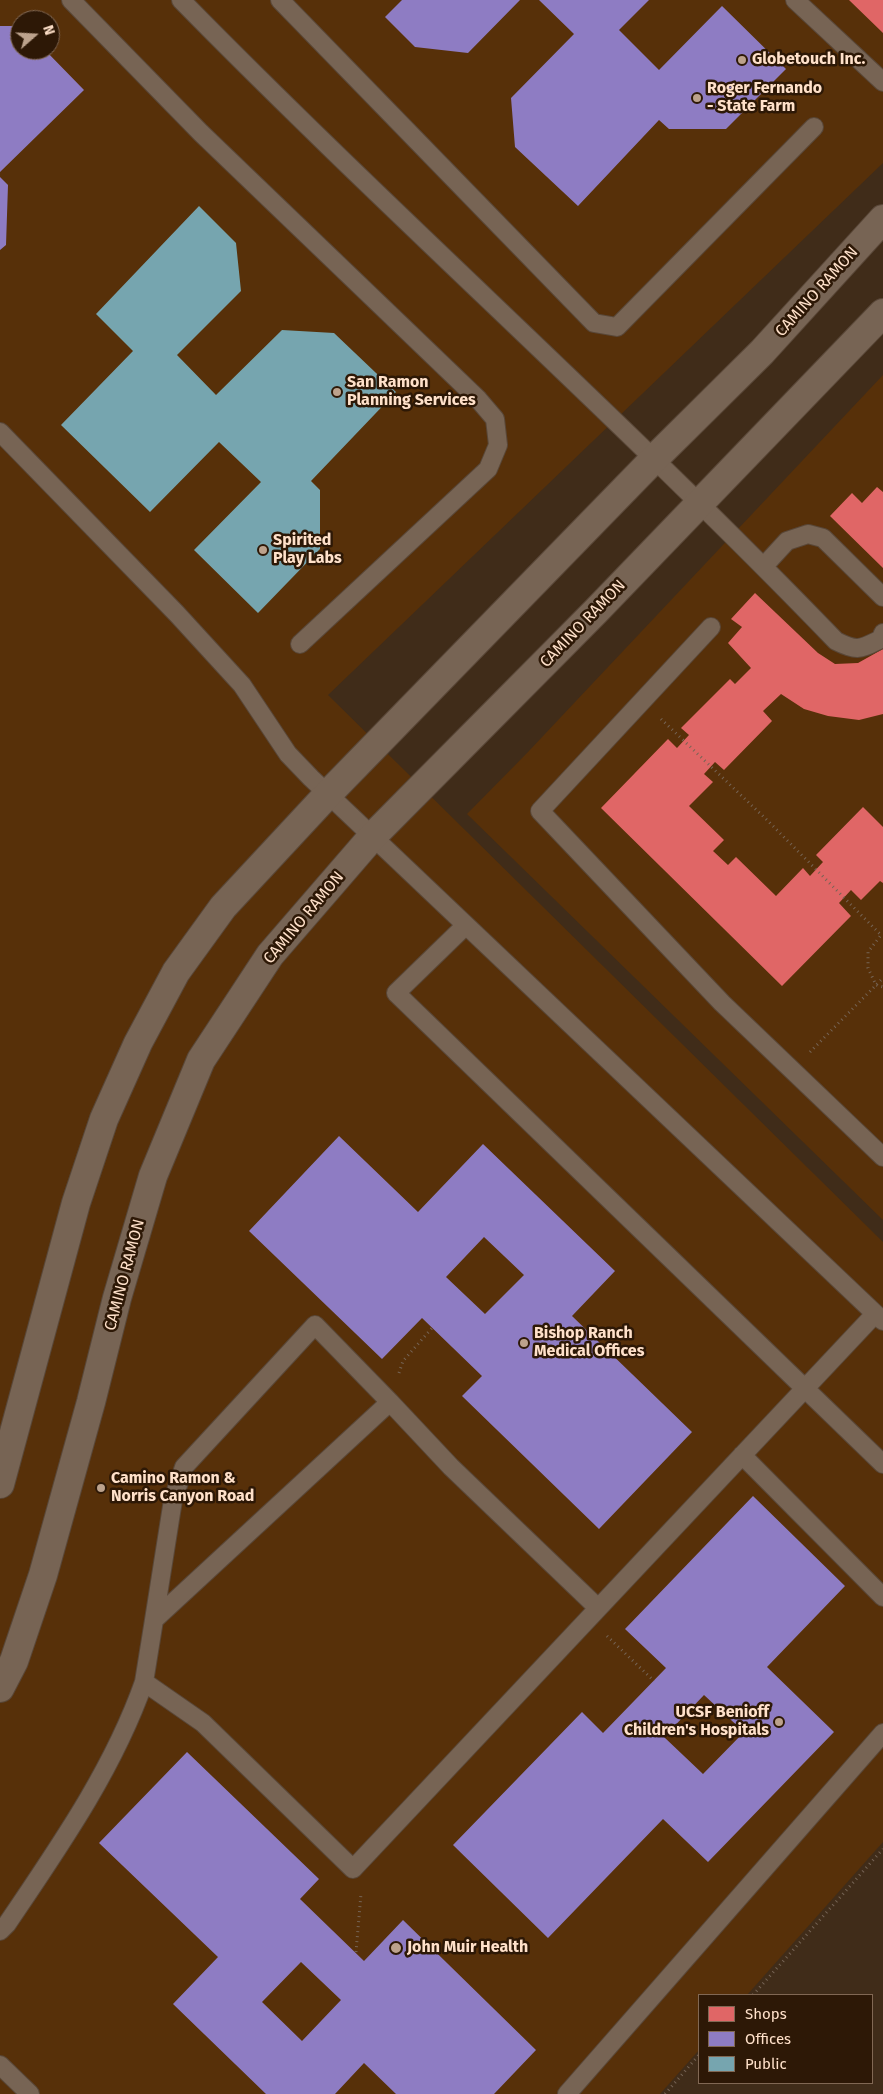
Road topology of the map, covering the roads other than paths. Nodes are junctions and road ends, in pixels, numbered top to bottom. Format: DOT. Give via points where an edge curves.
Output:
graph roads {
  1 [pos="71,0"];
  2 [pos="181,0"];
  3 [pos="280,0"];
  4 [pos="796,0"];
  5 [pos="883,82"];
  6 [pos="814,127"];
  7 [pos="883,218"];
  8 [pos="883,313"];
  9 [pos="0,432"];
  10 [pos="654,459"];
  11 [pos="699,504"];
  12 [pos="764,566"];
  13 [pos="883,597"];
  14 [pos="711,627"];
  15 [pos="883,634"];
  16 [pos="300,644"];
  17 [pos="328,794"];
  18 [pos="372,837"];
  19 [pos="464,926"];
  20 [pos="883,1157"];
  21 [pos="879,1318"];
  22 [pos="805,1388"];
  23 [pos="390,1402"];
  24 [pos="742,1455"];
  25 [pos="883,1464"];
  26 [pos="0,1484"];
  27 [pos="883,1597"];
  28 [pos="594,1613"];
  29 [pos="154,1620"];
  30 [pos="144,1682"];
  31 [pos="0,1688"];
  32 [pos="883,1733"];
  33 [pos="0,1931"];
  34 [pos="0,2065"];
  35 [pos="30,2094"];
  36 [pos="567,2094"];
  1 -- 16 [label="lane" via="200,133 478,399 495,419 498,445 488,469"];
  2 -- 10 [label="lane" via="244,65"];
  3 -- 6 [label="lane" via="594,323 618,327"];
  4 -- 5 [label="lane"];
  7 -- 10 [label="street, CAMINO RAMON" via="762,352"];
  8 -- 11 [label="street, CAMINO RAMON"];
  9 -- 17 [label="lane" via="242,684 288,754"];
  10 -- 11 [label="lane"];
  10 -- 17 [label="street, CAMINO RAMON"];
  11 -- 12 [label="lane"];
  11 -- 18 [label="street, CAMINO RAMON"];
  12 -- 13 [label="lane" via="786,541 808,534 824,538"];
  12 -- 15 [label="lane" via="836,641 852,649 881,639"];
  14 -- 20 [label="lane" via="540,811 722,1003"];
  17 -- 18 [label="lane"];
  17 -- 26 [label="street, CAMINO RAMON" via="223,907 176,972 138,1043 104,1119 76,1203"];
  18 -- 19 [label="lane"];
  18 -- 31 [label="street, CAMINO RAMON" via="270,955 201,1060 153,1176 43,1575 14,1661"];
  19 -- 21 [label="lane"];
  19 -- 22 [label="lane" via="396,992"];
  21 -- 22 [label="lane"];
  22 -- 24 [label="lane"];
  22 -- 25 [label="lane"];
  23 -- 28 [label="lane"];
  23 -- 29 [label="lane"];
  23 -- 29 [label="lane" via="315,1325 184,1467 174,1500"];
  24 -- 27 [label="lane"];
  24 -- 28 [label="lane"];
  28 -- 30 [label="lane" via="353,1869 203,1723"];
  29 -- 30 [label="lane"];
  30 -- 33 [label="lane" via="103,1774 48,1863"];
  32 -- 36 [label="lane"];
  34 -- 35 [label="lane"];
}
